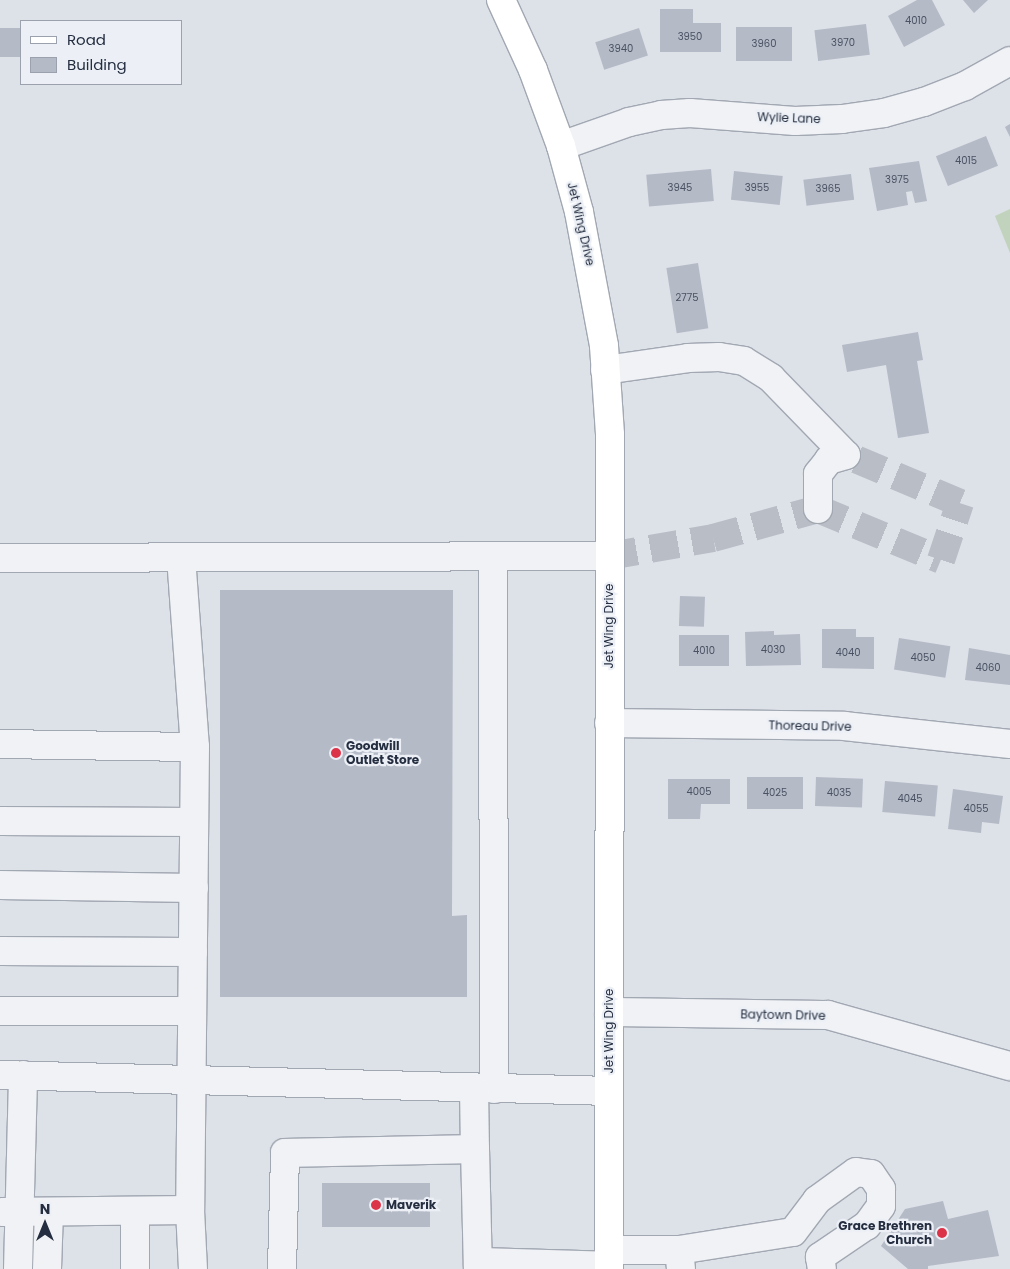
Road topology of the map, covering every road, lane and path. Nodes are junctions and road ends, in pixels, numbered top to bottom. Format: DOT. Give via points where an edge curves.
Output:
graph roads {
  1 [pos="501,0"];
  2 [pos="1010,61"];
  3 [pos="561,146"];
  4 [pos="605,370"];
  5 [pos="818,509"];
  6 [pos="493,556"];
  7 [pos="609,556"];
  8 [pos="0,558"];
  9 [pos="181,558"];
  10 [pos="609,723"];
  11 [pos="0,744"];
  12 [pos="1010,744"];
  13 [pos="195,747"];
  14 [pos="0,822"];
  15 [pos="194,822"];
  16 [pos="0,886"];
  17 [pos="194,888"];
  18 [pos="0,952"];
  19 [pos="193,952"];
  20 [pos="0,1011"];
  21 [pos="192,1011"];
  22 [pos="609,1012"];
  23 [pos="1010,1066"];
  24 [pos="12,1075"];
  25 [pos="191,1081"];
  26 [pos="484,1089"];
  27 [pos="609,1091"];
  28 [pos="475,1149"];
  29 [pos="190,1210"];
  30 [pos="10,1212"];
  31 [pos="48,1212"];
  32 [pos="135,1212"];
  33 [pos="793,1232"];
  34 [pos="680,1260"];
  35 [pos="609,1262"];
  36 [pos="821,1263"];
  37 [pos="478,1265"];
  38 [pos="18,1269"];
  39 [pos="48,1269"];
  40 [pos="135,1269"];
  41 [pos="193,1269"];
  42 [pos="282,1269"];
  1 -- 3 [label="main road, Jet Wing Drive" via="533,70"];
  2 -- 3 [label="street, Wylie Lane" via="965,86 884,113 795,121 706,114 661,115 629,122"];
  3 -- 4 [label="main road, Jet Wing Drive" via="580,212 594,284"];
  4 -- 5 [label="street" via="688,358 719,357 744,361 771,378 846,455 829,460 818,474"];
  4 -- 7 [label="main road, Jet Wing Drive" via="610,435"];
  6 -- 7 [label="street"];
  6 -- 9 [label="street"];
  6 -- 26 [label="street"];
  7 -- 10 [label="main road, Jet Wing Drive"];
  8 -- 9 [label="street"];
  9 -- 13 [label="street"];
  10 -- 12 [label="street, Thoreau Drive" via="844,726"];
  10 -- 22 [label="main road, Jet Wing Drive"];
  11 -- 13 [label="street"];
  13 -- 15 [label="street"];
  14 -- 15 [label="street"];
  15 -- 17 [label="street"];
  16 -- 17 [label="street"];
  17 -- 19 [label="street"];
  18 -- 19 [label="street"];
  19 -- 21 [label="street"];
  20 -- 21 [label="street"];
  21 -- 25 [label="street"];
  22 -- 23 [label="street, Baytown Drive" via="828,1015"];
  22 -- 27 [label="main road, Jet Wing Drive"];
  24 -- 25 [label="street"];
  24 -- 30 [label="street"];
  25 -- 26 [label="street"];
  25 -- 29 [label="street"];
  26 -- 27 [label="street"];
  26 -- 28 [label="street"];
  27 -- 35 [label="main road, Jet Wing Drive"];
  28 -- 37 [label="street"];
  28 -- 42 [label="street" via="285,1153"];
  29 -- 32 [label="street"];
  29 -- 41 [label="street"];
  30 -- 31 [label="street"];
  30 -- 38 [label="street"];
  31 -- 32 [label="street"];
  31 -- 39 [label="street"];
  32 -- 40 [label="street"];
  33 -- 34 [label="street"];
  33 -- 36 [label="street"];
  33 -- 36 [label="street" via="817,1200 856,1172 871,1174 881,1189 881,1206 867,1224"];
  34 -- 35 [label="street"];
  35 -- 37 [label="street"];
}
